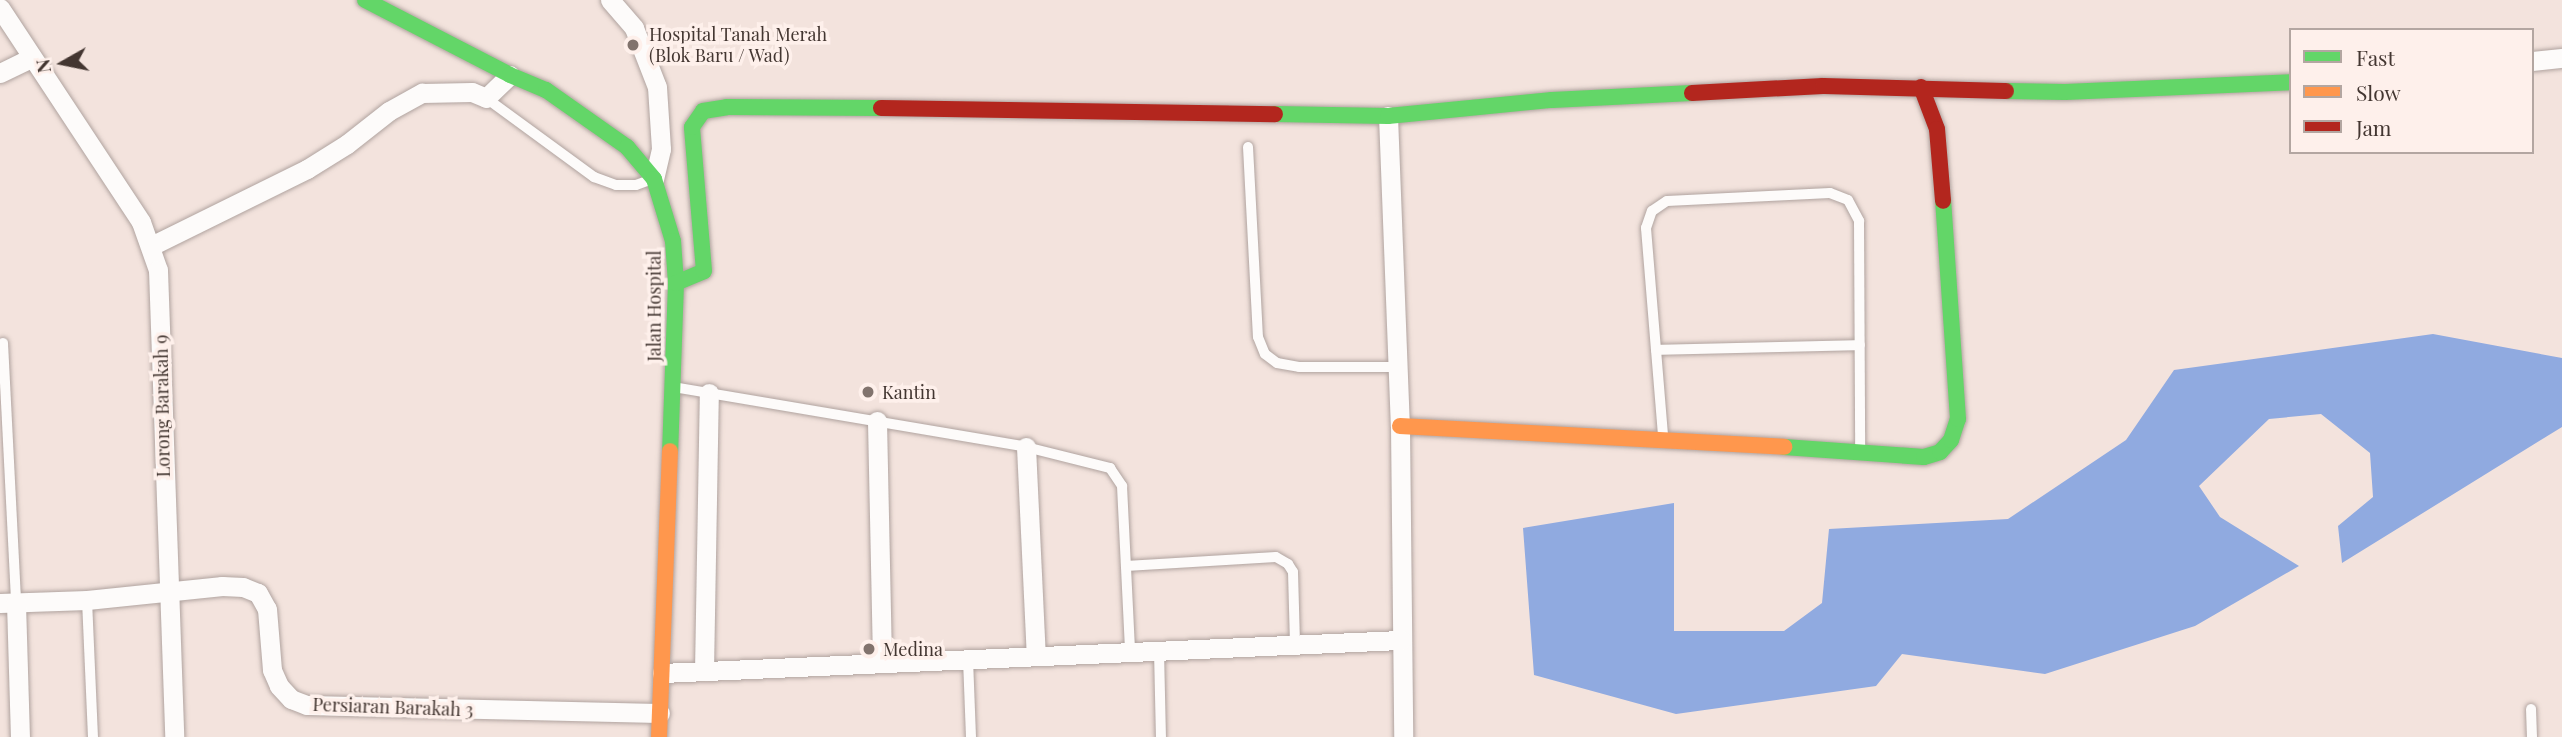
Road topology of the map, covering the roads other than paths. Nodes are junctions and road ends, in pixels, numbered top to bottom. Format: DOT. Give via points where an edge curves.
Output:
graph roads {
  1 [pos="365,0"];
  2 [pos="610,0"];
  3 [pos="0,8"];
  4 [pos="31,58"];
  5 [pos="2562,58"];
  6 [pos="2534,61"];
  7 [pos="0,74"];
  8 [pos="510,75"];
  9 [pos="2289,82"];
  10 [pos="1921,87"];
  11 [pos="486,98"];
  12 [pos="1388,116"];
  13 [pos="1248,147"];
  14 [pos="654,179"];
  15 [pos="151,246"];
  16 [pos="676,283"];
  17 [pos="3,343"];
  18 [pos="1860,345"];
  19 [pos="1656,350"];
  20 [pos="1398,367"];
  21 [pos="673,387"];
  22 [pos="709,393"];
  23 [pos="877,421"];
  24 [pos="1400,426"];
  25 [pos="1663,439"];
  26 [pos="1026,447"];
  27 [pos="1860,452"];
  28 [pos="1126,566"];
  29 [pos="167,593"];
  30 [pos="88,600"];
  31 [pos="8,603"];
  32 [pos="1401,640"];
  33 [pos="1295,644"];
  34 [pos="1159,651"];
  35 [pos="1130,652"];
  36 [pos="1036,656"];
  37 [pos="968,659"];
  38 [pos="882,662"];
  39 [pos="704,671"];
  40 [pos="662,673"];
  41 [pos="2530,709"];
  42 [pos="660,713"];
  43 [pos="20,737"];
  44 [pos="93,737"];
  45 [pos="174,737"];
  46 [pos="659,737"];
  47 [pos="971,737"];
  48 [pos="1161,737"];
  49 [pos="1403,737"];
  50 [pos="2532,737"];
  1 -- 8 [label="street, Jalan Hospital"];
  2 -- 14 [label="street" via="634,28 657,87 661,149"];
  3 -- 4 [label="street, Lorong Barakah 9"];
  4 -- 7 [label="street"];
  4 -- 15 [label="street, Lorong Barakah 9" via="137,216"];
  5 -- 6 [label="street"];
  8 -- 11 [label="street"];
  8 -- 14 [label="street, Jalan Hospital" via="546,90 589,117 627,147"];
  9 -- 10 [label="street" via="2065,92"];
  10 -- 12 [label="street" via="1823,86 1552,100"];
  10 -- 27 [label="street" via="1940,150 1958,419 1951,440 1940,452 1924,457"];
  11 -- 14 [label="lane" via="594,177 616,185"];
  11 -- 15 [label="street" via="472,92 422,93 307,169"];
  12 -- 16 [label="street" via="1068,109 727,107 703,111 692,127 704,271"];
  12 -- 20 [label="street"];
  13 -- 20 [label="lane" via="1256,313 1265,354 1277,363 1299,367"];
  14 -- 16 [label="street, Jalan Hospital" via="673,241"];
  15 -- 29 [label="street, Lorong Barakah 9" via="159,288"];
  16 -- 21 [label="street, Jalan Hospital"];
  17 -- 31 [label="lane"];
  18 -- 19 [label="lane"];
  18 -- 19 [label="lane" via="1860,220 1848,200 1830,193 1667,201 1652,211 1646,228"];
  18 -- 27 [label="lane"];
  19 -- 25 [label="lane"];
  20 -- 24 [label="street"];
  21 -- 22 [label="lane"];
  21 -- 40 [label="street, Jalan Hospital"];
  22 -- 23 [label="lane"];
  22 -- 39 [label="street"];
  23 -- 26 [label="lane"];
  23 -- 38 [label="street"];
  24 -- 25 [label="street"];
  24 -- 32 [label="street"];
  25 -- 27 [label="street"];
  26 -- 28 [label="lane" via="1116,473 1122,486"];
  26 -- 36 [label="street"];
  28 -- 33 [label="lane" via="1276,557 1293,572"];
  28 -- 35 [label="lane"];
  29 -- 30 [label="street, Persiaran Barakah 3"];
  29 -- 42 [label="street, Persiaran Barakah 3" via="222,586 258,593 267,609 272,670 279,687 291,699 307,705"];
  29 -- 45 [label="street, Lorong Barakah 9"];
  30 -- 31 [label="street, Persiaran Barakah 3"];
  30 -- 44 [label="lane"];
  31 -- 43 [label="street"];
  32 -- 33 [label="street"];
  32 -- 49 [label="street"];
  33 -- 34 [label="street"];
  34 -- 35 [label="street"];
  34 -- 48 [label="lane"];
  35 -- 36 [label="street"];
  36 -- 37 [label="street"];
  37 -- 38 [label="street"];
  37 -- 47 [label="lane"];
  38 -- 39 [label="street"];
  39 -- 40 [label="street"];
  40 -- 42 [label="street, Jalan Hospital"];
  41 -- 50 [label="lane"];
  42 -- 46 [label="street, Jalan Hospital"];
}
